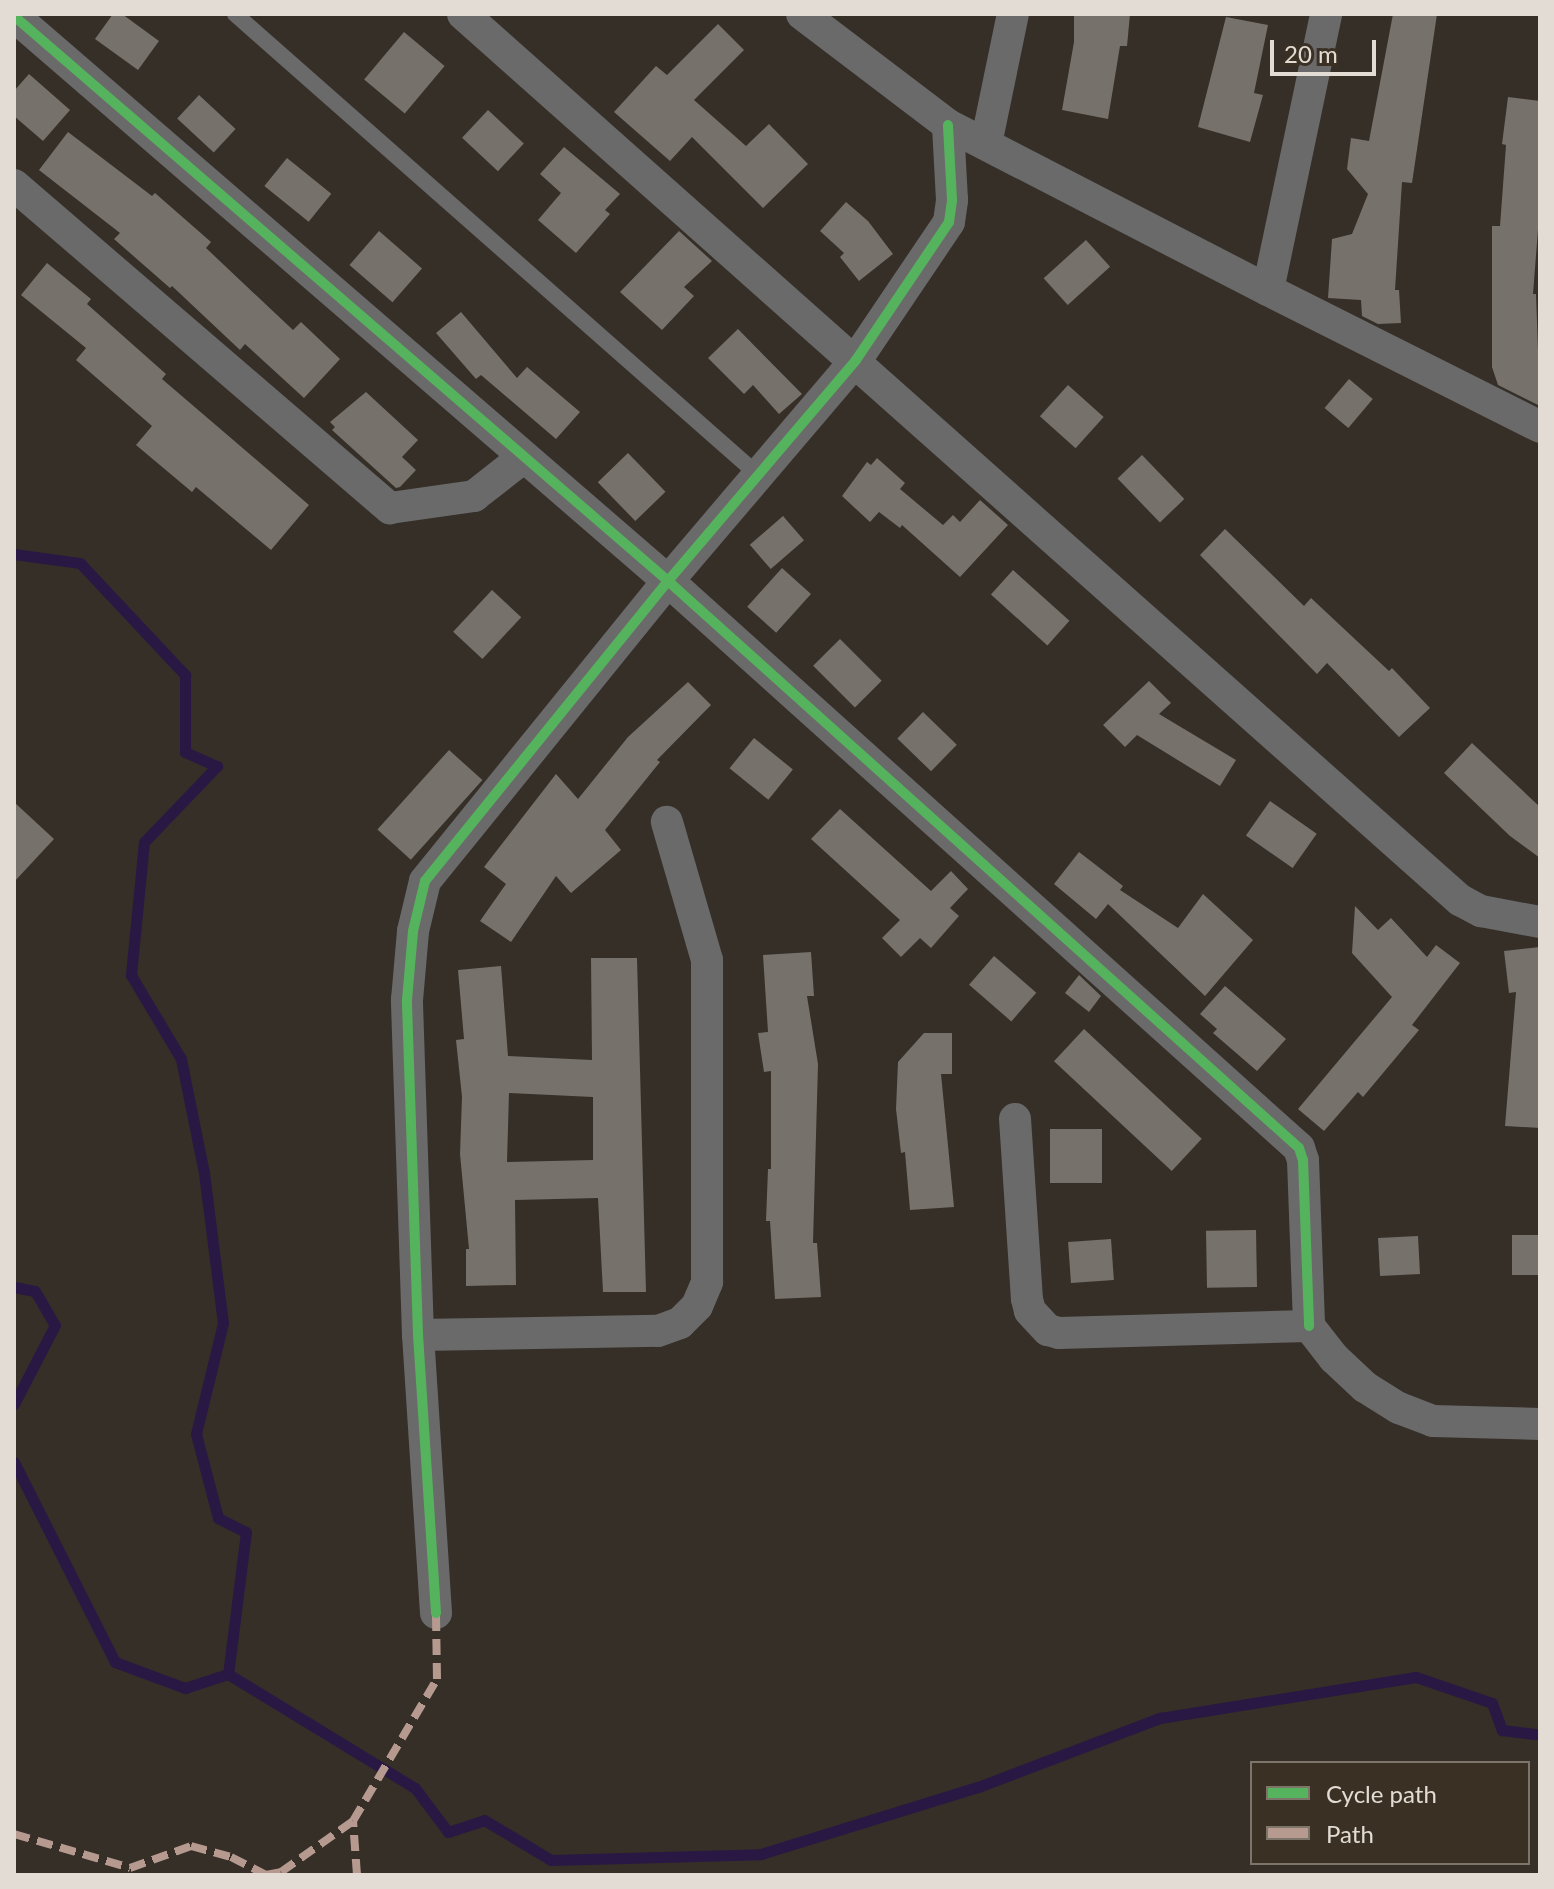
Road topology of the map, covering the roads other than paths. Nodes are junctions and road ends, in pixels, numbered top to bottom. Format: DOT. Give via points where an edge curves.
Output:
graph roads {
  1 [pos="235,14"];
  2 [pos="463,14"];
  3 [pos="802,14"];
  4 [pos="1013,14"];
  5 [pos="1326,14"];
  6 [pos="14,16"];
  7 [pos="948,125"];
  8 [pos="986,144"];
  9 [pos="14,185"];
  10 [pos="1268,290"];
  11 [pos="856,360"];
  12 [pos="1540,427"];
  13 [pos="524,457"];
  14 [pos="758,475"];
  15 [pos="668,581"];
  16 [pos="667,822"];
  17 [pos="1540,922"];
  18 [pos="1015,1119"];
  19 [pos="1309,1326"];
  20 [pos="418,1335"];
  21 [pos="1540,1424"];
  22 [pos="436,1613"];
  1 -- 14 [label="lane"];
  2 -- 11 [label="street"];
  3 -- 7 [label="street"];
  4 -- 8 [label="street"];
  5 -- 10 [label="street"];
  6 -- 13 [label="street"];
  7 -- 8 [label="street"];
  7 -- 11 [label="street" via="949,222"];
  8 -- 10 [label="street"];
  9 -- 13 [label="street" via="390,508 474,496"];
  10 -- 12 [label="street"];
  11 -- 14 [label="street"];
  11 -- 17 [label="street" via="1460,900 1481,911"];
  13 -- 15 [label="street"];
  14 -- 15 [label="street"];
  15 -- 19 [label="street" via="1299,1148"];
  15 -- 20 [label="street" via="425,881 413,931 407,1000"];
  16 -- 20 [label="street" via="707,960 707,1282 697,1306 680,1323 658,1331"];
  18 -- 19 [label="street" via="1027,1299 1030,1311 1048,1330"];
  19 -- 21 [label="street" via="1365,1387 1399,1408 1433,1421"];
  20 -- 22 [label="street"];
}
